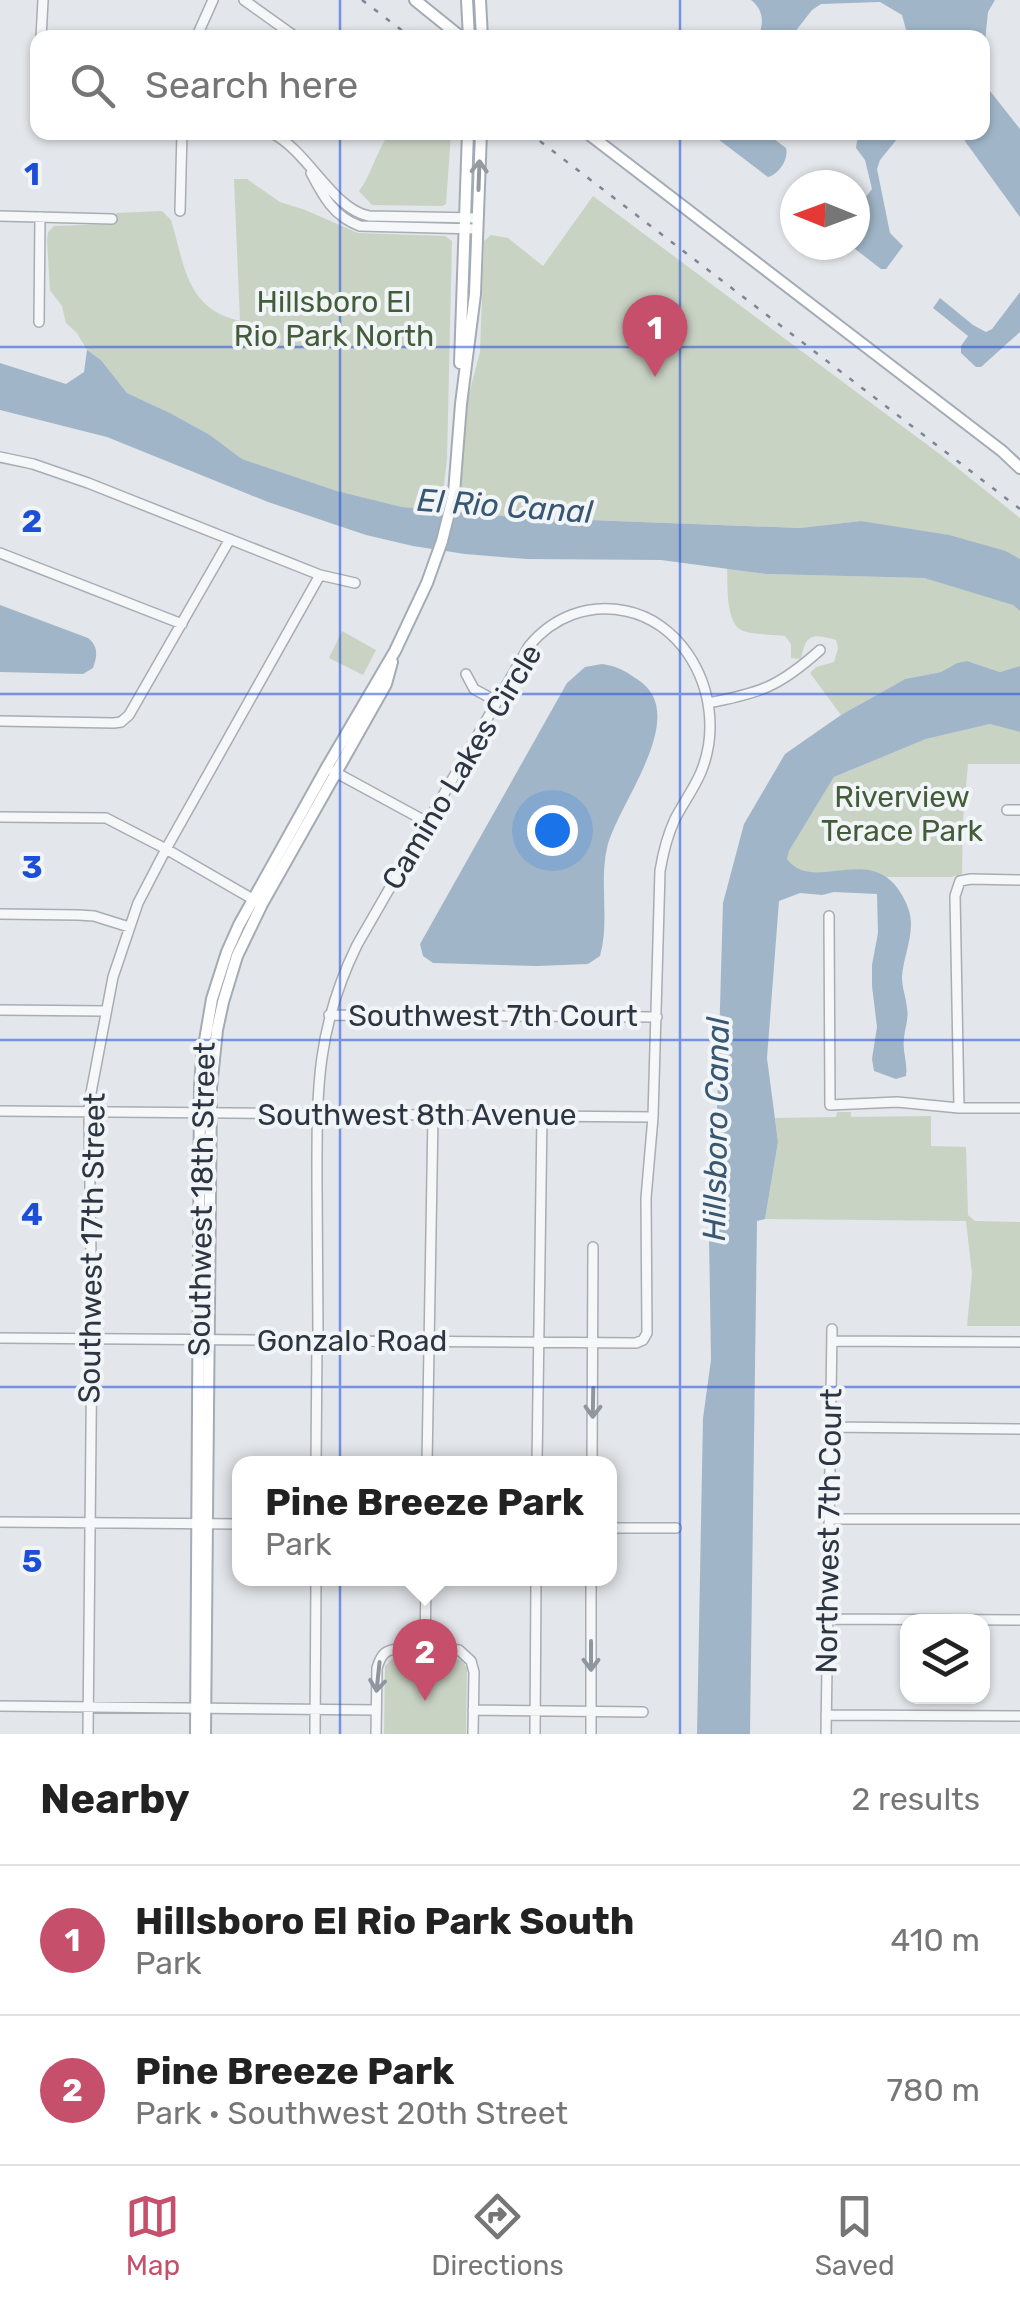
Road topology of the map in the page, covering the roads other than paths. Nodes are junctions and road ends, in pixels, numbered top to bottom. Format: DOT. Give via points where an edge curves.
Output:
graph roads {
  1 [pos="43,0"];
  2 [pos="212,0"];
  3 [pos="244,0"];
  4 [pos="414,0"];
  5 [pos="467,0"];
  6 [pos="480,0"];
  7 [pos="41,30"];
  8 [pos="199,30"];
  9 [pos="286,30"];
  10 [pos="454,30"];
  11 [pos="465,30"];
  12 [pos="482,30"];
  13 [pos="182,140"];
  14 [pos="283,140"];
  15 [pos="468,140"];
  16 [pos="480,140"];
  17 [pos="596,140"];
  18 [pos="180,211"];
  19 [pos="0,216"];
  20 [pos="40,217"];
  21 [pos="112,219"];
  22 [pos="471,223"];
  23 [pos="39,322"];
  24 [pos="0,457"];
  25 [pos="1020,465"];
  26 [pos="230,539"];
  27 [pos="0,553"];
  28 [pos="320,575"];
  29 [pos="355,582"];
  30 [pos="182,624"];
  31 [pos="820,650"];
  32 [pos="466,674"];
  33 [pos="496,701"];
  34 [pos="708,702"];
  35 [pos="0,722"];
  36 [pos="332,770"];
  37 [pos="1007,810"];
  38 [pos="1020,810"];
  39 [pos="0,817"];
  40 [pos="427,822"];
  41 [pos="166,849"];
  42 [pos="1020,880"];
  43 [pos="257,902"];
  44 [pos="0,914"];
  45 [pos="828,916"];
  46 [pos="129,926"];
  47 [pos="0,1010"];
  48 [pos="105,1011"];
  49 [pos="329,1015"];
  50 [pos="657,1017"];
  51 [pos="959,1108"];
  52 [pos="1020,1108"];
  53 [pos="0,1112"];
  54 [pos="90,1112"];
  55 [pos="205,1113"];
  56 [pos="317,1114"];
  57 [pos="433,1115"];
  58 [pos="542,1116"];
  59 [pos="653,1117"];
  60 [pos="594,1247"];
  61 [pos="832,1328"];
  62 [pos="0,1338"];
  63 [pos="91,1339"];
  64 [pos="203,1340"];
  65 [pos="643,1340"];
  66 [pos="832,1341"];
  67 [pos="317,1342"];
  68 [pos="428,1342"];
  69 [pos="538,1342"];
  70 [pos="1020,1342"];
  71 [pos="594,1343"];
  72 [pos="831,1428"];
  73 [pos="1020,1429"];
  74 [pos="316,1456"];
  75 [pos="427,1456"];
  76 [pos="537,1456"];
  77 [pos="592,1456"];
  78 [pos="829,1519"];
  79 [pos="1020,1519"];
  80 [pos="0,1522"];
  81 [pos="89,1523"];
  82 [pos="202,1524"];
  83 [pos="232,1524"];
  84 [pos="617,1528"];
  85 [pos="676,1528"];
  86 [pos="316,1586"];
  87 [pos="426,1586"];
  88 [pos="536,1586"];
  89 [pos="591,1586"];
  90 [pos="828,1619"];
  91 [pos="1020,1620"];
  92 [pos="425,1649"];
  93 [pos="0,1706"];
  94 [pos="88,1707"];
  95 [pos="201,1708"];
  96 [pos="315,1709"];
  97 [pos="376,1710"];
  98 [pos="473,1710"];
  99 [pos="535,1711"];
  100 [pos="591,1712"];
  101 [pos="643,1712"];
  102 [pos="826,1715"];
  103 [pos="1020,1716"];
  104 [pos="88,1734"];
  105 [pos="196,1734"];
  106 [pos="206,1734"];
  107 [pos="315,1734"];
  108 [pos="376,1734"];
  109 [pos="473,1734"];
  110 [pos="535,1734"];
  111 [pos="590,1734"];
  112 [pos="826,1734"];
  1 -- 7 [label="street"];
  2 -- 8 [label="street"];
  3 -- 9 [label="street"];
  4 -- 10 [label="main road"];
  5 -- 11 [label="main road"];
  6 -- 12 [label="main road"];
  13 -- 18 [label="street"];
  14 -- 22 [label="street" via="349,222"];
  15 -- 22 [label="main road, Southwest 18th Street"];
  22 -- 16 [label="main road, Southwest 18th Street, one-way"];
  17 -- 25 [label="main road"];
  19 -- 20 [label="street"];
  20 -- 21 [label="street"];
  20 -- 23 [label="street"];
  22 -- 36 [label="main road, Southwest 18th Street" via="454,493 436,562"];
  24 -- 26 [label="street" via="88,482"];
  26 -- 28 [label="street"];
  26 -- 30 [label="street"];
  27 -- 30 [label="street"];
  28 -- 29 [label="street"];
  28 -- 41 [label="street, Southwest 17th Street"];
  30 -- 35 [label="street" via="121,722"];
  31 -- 34 [label="street" via="776,685"];
  32 -- 33 [label="street" via="474,689"];
  33 -- 34 [label="street, Camino Lakes Circle" via="542,632 568,616 608,609 647,618 674,637 696,668"];
  33 -- 40 [label="street, Camino Lakes Circle"];
  34 -- 50 [label="street, Camino Lakes Circle" via="705,760 673,822 660,871"];
  36 -- 40 [label="street"];
  36 -- 43 [label="main road, Southwest 18th Street"];
  37 -- 38 [label="street"];
  39 -- 41 [label="street" via="106,818"];
  40 -- 49 [label="street, Camino Lakes Circle" via="357,946"];
  41 -- 43 [label="street"];
  41 -- 46 [label="street, Southwest 17th Street"];
  42 -- 51 [label="street" via="971,879 960,882 955,896"];
  43 -- 55 [label="main road, Southwest 18th Street" via="227,952 212,999 202,1058"];
  44 -- 46 [label="street" via="78,914"];
  45 -- 51 [label="street" via="830,1105"];
  46 -- 48 [label="street, Southwest 17th Street"];
  47 -- 48 [label="street"];
  48 -- 54 [label="street, Southwest 17th Street"];
  49 -- 50 [label="street, Southwest 7th Court"];
  49 -- 56 [label="street, Camino Lakes Circle"];
  50 -- 59 [label="street, Camino Lakes Circle"];
  51 -- 52 [label="street"];
  53 -- 54 [label="street, Southwest 8th Avenue"];
  54 -- 55 [label="street, Southwest 8th Avenue"];
  54 -- 63 [label="street, Southwest 17th Street"];
  55 -- 56 [label="street, Southwest 8th Avenue"];
  55 -- 64 [label="main road, Southwest 18th Street"];
  56 -- 57 [label="street, Southwest 8th Avenue"];
  56 -- 67 [label="street, Camino Lakes Circle"];
  57 -- 58 [label="street, Southwest 8th Avenue"];
  57 -- 68 [label="street"];
  58 -- 59 [label="street, Southwest 8th Avenue"];
  58 -- 69 [label="street"];
  59 -- 65 [label="street, Camino Lakes Circle"];
  60 -- 71 [label="street"];
  61 -- 66 [label="street, Northwest 7th Court"];
  62 -- 63 [label="street, Gonzalo Road"];
  63 -- 64 [label="street, Gonzalo Road"];
  63 -- 81 [label="street, Southwest 17th Street"];
  64 -- 67 [label="street, Gonzalo Road"];
  64 -- 82 [label="main road, Southwest 18th Street"];
  65 -- 71 [label="street, Gonzalo Road"];
  66 -- 70 [label="street"];
  66 -- 72 [label="street, Northwest 7th Court"];
  67 -- 68 [label="street, Gonzalo Road"];
  67 -- 74 [label="street, Camino Lakes Circle"];
  68 -- 69 [label="street, Gonzalo Road"];
  68 -- 75 [label="street"];
  69 -- 71 [label="street, Gonzalo Road"];
  69 -- 76 [label="street"];
  71 -- 77 [label="street, one-way"];
  72 -- 73 [label="street"];
  72 -- 78 [label="street, Northwest 7th Court"];
  78 -- 79 [label="street"];
  78 -- 90 [label="street, Northwest 7th Court"];
  80 -- 81 [label="street"];
  81 -- 82 [label="street"];
  81 -- 94 [label="street, Southwest 17th Street"];
  82 -- 83 [label="street"];
  82 -- 95 [label="main road, Southwest 18th Street"];
  84 -- 85 [label="street"];
  86 -- 96 [label="street"];
  87 -- 92 [label="street"];
  88 -- 99 [label="street"];
  89 -- 100 [label="street, one-way"];
  90 -- 91 [label="street"];
  90 -- 102 [label="street, Northwest 7th Court"];
  92 -- 97 [label="street, one-way" via="393,1649 380,1659"];
  92 -- 98 [label="street" via="467,1654 474,1672"];
  93 -- 94 [label="street"];
  94 -- 95 [label="street"];
  94 -- 104 [label="street, Southwest 17th Street"];
  95 -- 96 [label="street"];
  95 -- 105 [label="main road, Southwest 18th Street"];
  95 -- 106 [label="main road, Southwest 18th Street"];
  96 -- 97 [label="street"];
  96 -- 107 [label="street"];
  97 -- 108 [label="street"];
  98 -- 99 [label="street"];
  98 -- 109 [label="street"];
  99 -- 100 [label="street"];
  99 -- 110 [label="street"];
  100 -- 101 [label="street"];
  100 -- 111 [label="street"];
  102 -- 103 [label="street"];
  102 -- 112 [label="street, Northwest 7th Court"];
}
